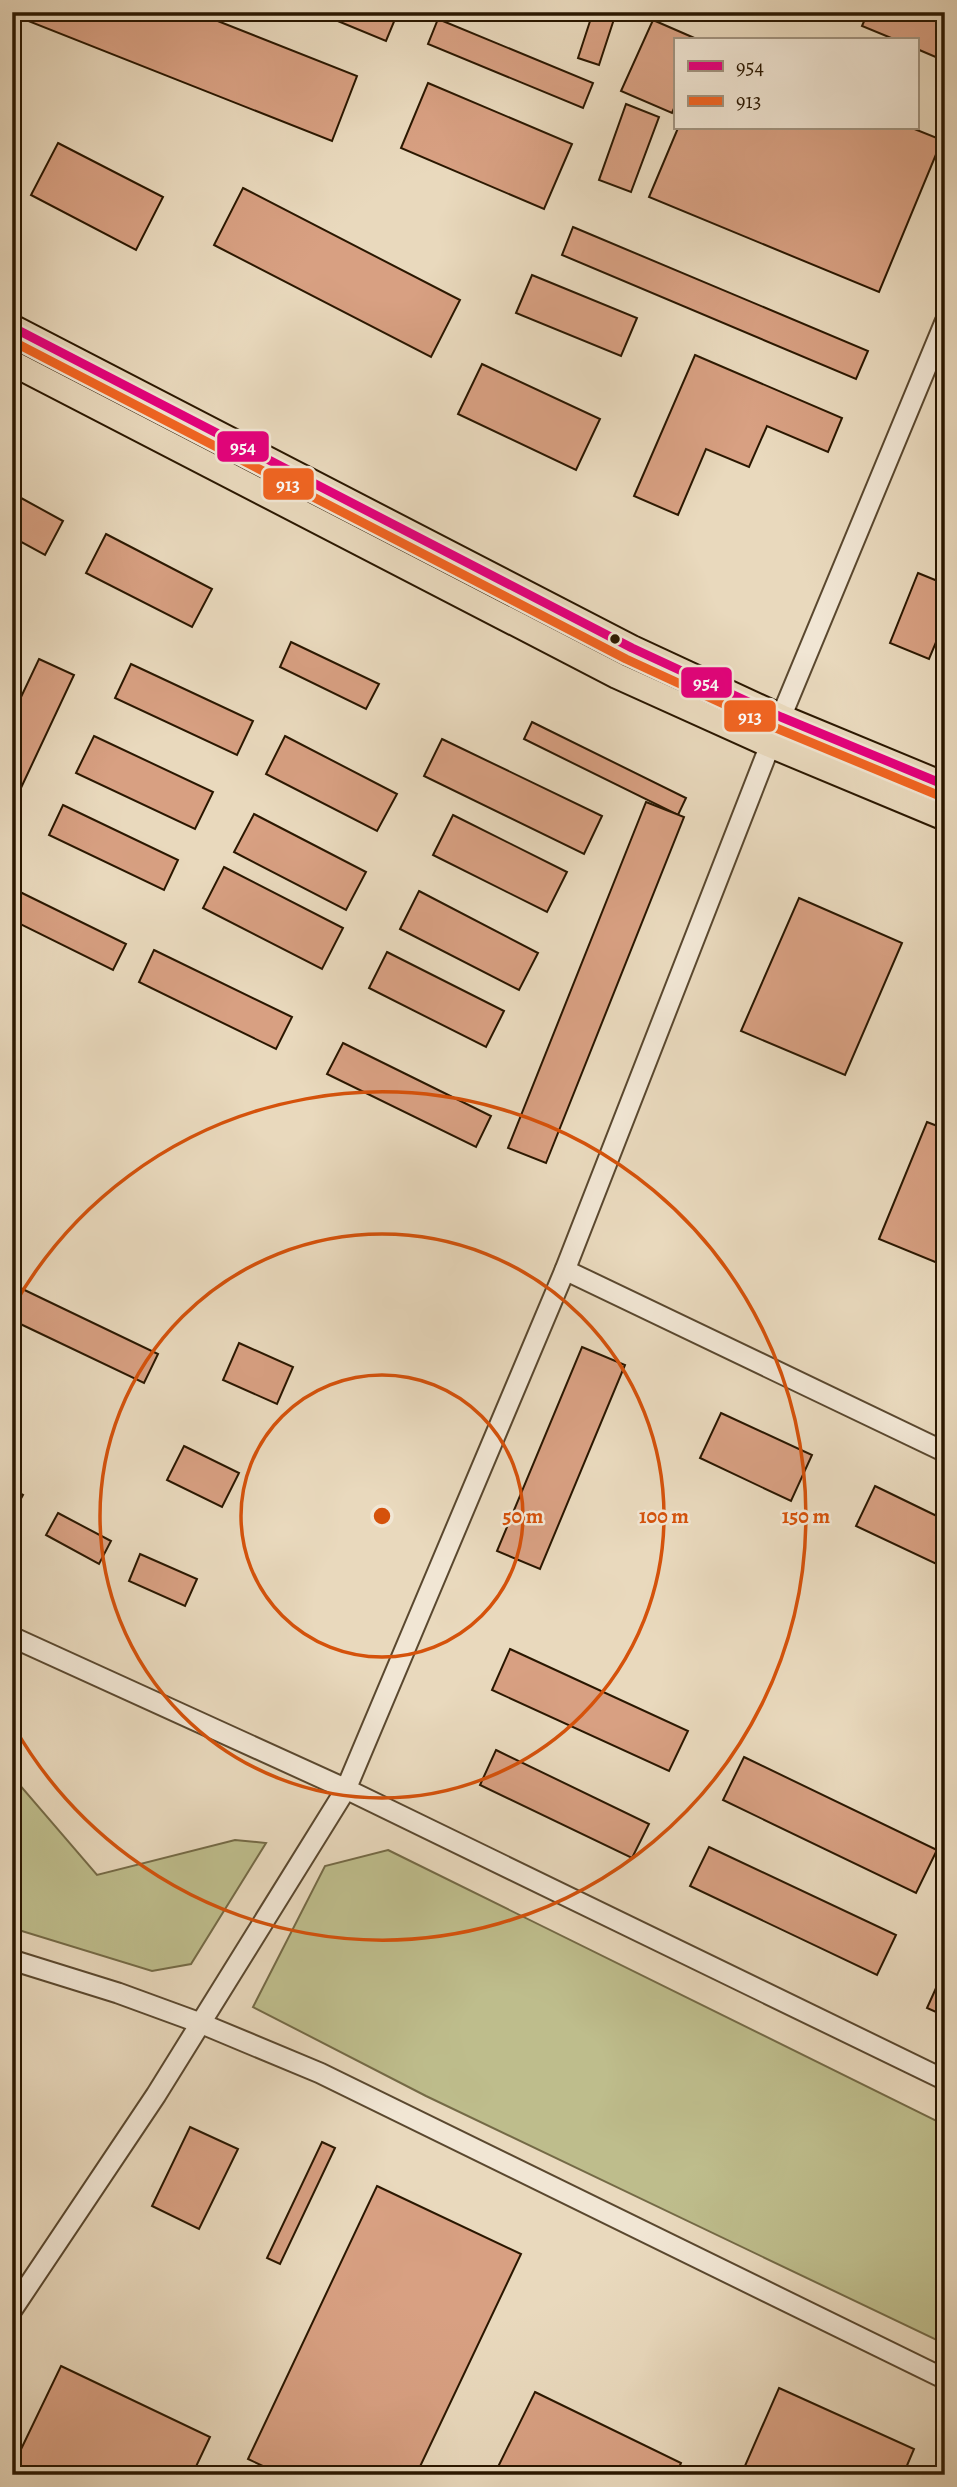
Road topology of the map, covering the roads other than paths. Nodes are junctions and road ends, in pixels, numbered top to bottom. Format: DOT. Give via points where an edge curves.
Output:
graph roads {
  1 [pos="945,322"];
  2 [pos="12,327"];
  3 [pos="12,363"];
  4 [pos="781,717"];
  5 [pos="770,745"];
  6 [pos="945,785"];
  7 [pos="945,818"];
  8 [pos="565,1270"];
  9 [pos="945,1452"];
  10 [pos="12,1637"];
  11 [pos="346,1789"];
  12 [pos="12,1960"];
  13 [pos="200,2023"];
  14 [pos="945,2080"];
  15 [pos="12,2310"];
  16 [pos="945,2379"];
  1 -- 4 [label="street"];
  2 -- 4 [label="main road" via="615,639"];
  3 -- 5 [label="main road" via="617,676"];
  4 -- 5 [label="street"];
  4 -- 6 [label="main road"];
  5 -- 7 [label="main road"];
  5 -- 8 [label="street"];
  8 -- 9 [label="street"];
  8 -- 11 [label="street"];
  10 -- 11 [label="street"];
  11 -- 13 [label="street"];
  11 -- 14 [label="street"];
  12 -- 13 [label="street"];
  13 -- 15 [label="street"];
  13 -- 16 [label="street" via="320,2073"];
}
